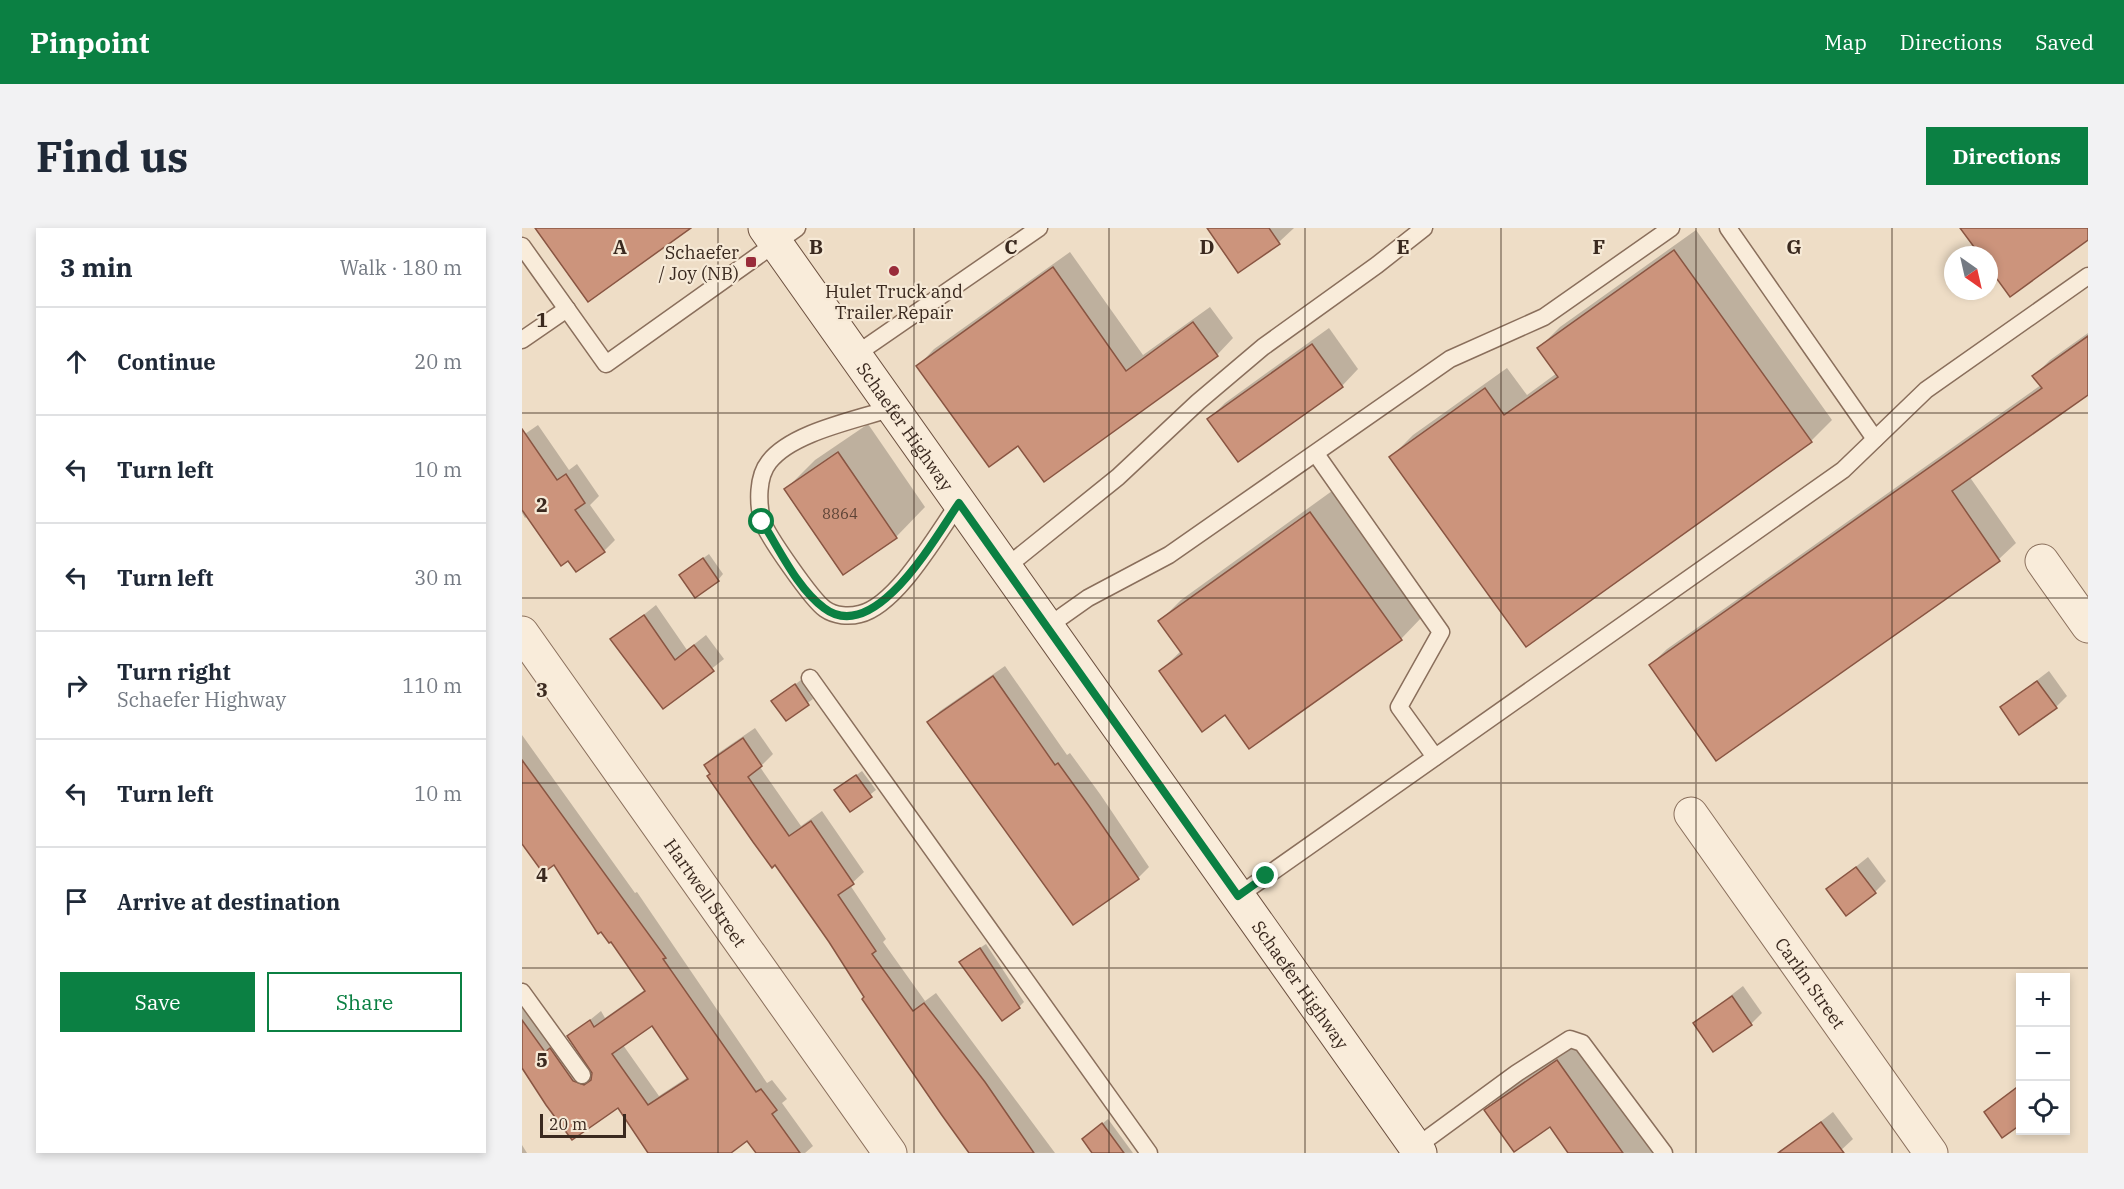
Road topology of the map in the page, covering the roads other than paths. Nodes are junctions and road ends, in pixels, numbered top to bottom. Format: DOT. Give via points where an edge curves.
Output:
graph roads {
  1 [pos="1039,228"];
  2 [pos="1424,228"];
  3 [pos="1671,228"];
  4 [pos="1728,228"];
  5 [pos="779,233"];
  6 [pos="522,246"];
  7 [pos="2088,276"];
  8 [pos="567,309"];
  9 [pos="522,340"];
  10 [pos="855,355"];
  11 [pos="892,408"];
  12 [pos="1875,439"];
  13 [pos="1316,454"];
  14 [pos="959,503"];
  15 [pos="2042,561"];
  16 [pos="1005,568"];
  17 [pos="2088,626"];
  18 [pos="1047,627"];
  19 [pos="522,633"];
  20 [pos="810,678"];
  21 [pos="1434,757"];
  22 [pos="1690,814"];
  23 [pos="1238,896"];
  24 [pos="522,992"];
  25 [pos="582,1075"];
  26 [pos="1418,1150"];
  27 [pos="889,1152"];
  28 [pos="1149,1153"];
  29 [pos="1664,1153"];
  30 [pos="1931,1153"];
  1 -- 10 [label="lane"];
  2 -- 16 [label="lane" via="1263,347 1110,484"];
  3 -- 13 [label="lane" via="1544,317 1450,359"];
  4 -- 12 [label="lane"];
  5 -- 8 [label="lane" via="606,364"];
  5 -- 10 [label="street, Schaefer Highway"];
  6 -- 8 [label="lane"];
  7 -- 12 [label="lane" via="1926,390"];
  8 -- 9 [label="lane"];
  10 -- 11 [label="street, Schaefer Highway"];
  11 -- 14 [label="street, Schaefer Highway"];
  11 -- 14 [label="lane" via="789,443 767,463 758,495 762,522 805,587 824,609 840,615 861,614 890,597"];
  12 -- 21 [label="lane" via="1843,470"];
  13 -- 18 [label="lane" via="1169,555 1088,598"];
  13 -- 21 [label="lane" via="1441,633 1399,707"];
  14 -- 16 [label="street, Schaefer Highway"];
  15 -- 17 [label="street"];
  16 -- 18 [label="street, Schaefer Highway"];
  18 -- 23 [label="street, Schaefer Highway"];
  19 -- 27 [label="street, Hartwell Street"];
  20 -- 28 [label="lane"];
  21 -- 23 [label="lane"];
  22 -- 30 [label="street, Carlin Street"];
  23 -- 26 [label="street, Schaefer Highway"];
  24 -- 25 [label="lane"];
  26 -- 29 [label="lane" via="1516,1073 1570,1039 1582,1042"];
}
